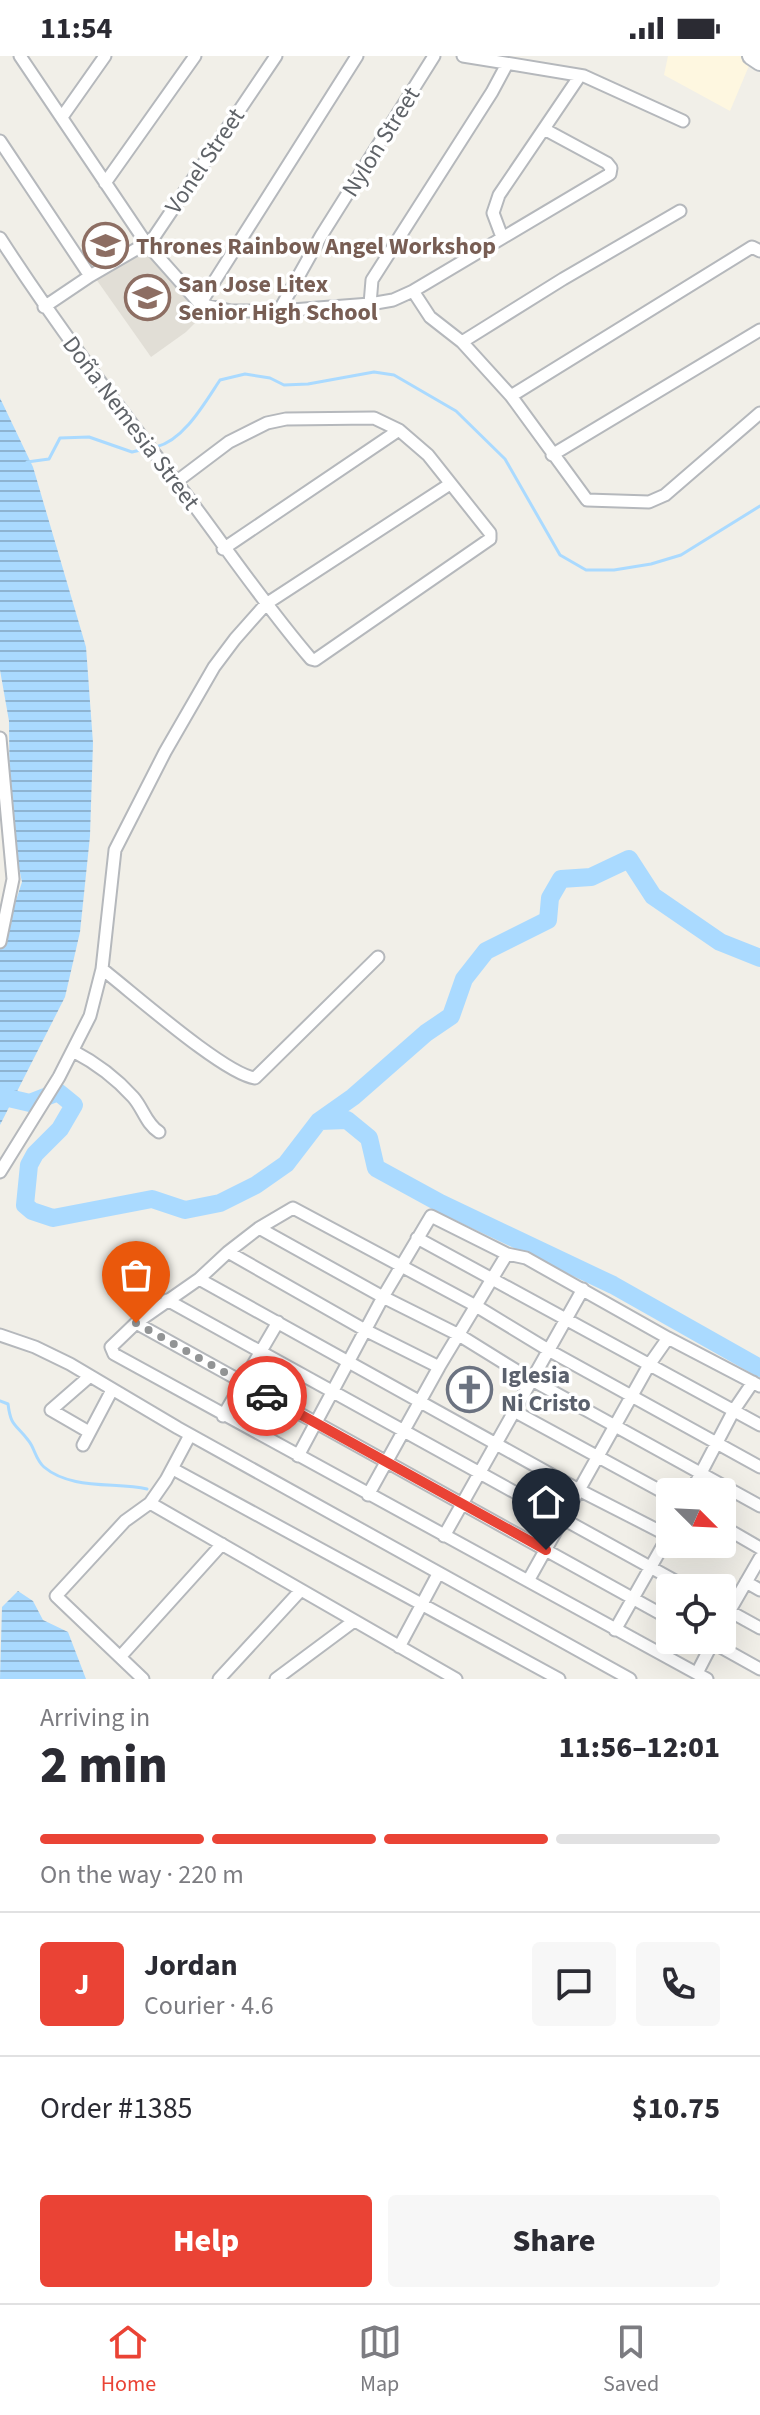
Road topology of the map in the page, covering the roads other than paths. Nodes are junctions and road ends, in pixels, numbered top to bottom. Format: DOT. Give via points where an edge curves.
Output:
graph roads {
  1 [pos="20,56"];
  2 [pos="105,56"];
  3 [pos="195,56"];
  4 [pos="276,56"];
  5 [pos="357,56"];
  6 [pos="434,56"];
  7 [pos="463,56"];
  8 [pos="751,56"];
  9 [pos="760,62"];
  10 [pos="507,64"];
  11 [pos="579,77"];
  12 [pos="62,117"];
  13 [pos="683,121"];
  14 [pos="544,129"];
  15 [pos="0,141"];
  16 [pos="105,183"];
  17 [pos="680,211"];
  18 [pos="502,237"];
  19 [pos="0,238"];
  20 [pos="146,243"];
  21 [pos="760,251"];
  22 [pos="90,276"];
  23 [pos="413,291"];
  24 [pos="200,304"];
  25 [pos="370,304"];
  26 [pos="44,307"];
  27 [pos="279,311"];
  28 [pos="760,330"];
  29 [pos="462,342"];
  30 [pos="511,396"];
  31 [pos="760,413"];
  32 [pos="399,430"];
  33 [pos="552,455"];
  34 [pos="176,482"];
  35 [pos="450,484"];
  36 [pos="223,549"];
  37 [pos="266,604"];
  38 [pos="0,738"];
  39 [pos="0,942"];
  40 [pos="378,957"];
  41 [pos="102,969"];
  42 [pos="73,1051"];
  43 [pos="159,1132"];
  44 [pos="0,1172"];
  45 [pos="259,1228"];
  46 [pos="417,1238"];
  47 [pos="228,1252"];
  48 [pos="507,1254"];
  49 [pos="403,1266"];
  50 [pos="491,1278"];
  51 [pos="199,1279"];
  52 [pos="583,1289"];
  53 [pos="383,1297"];
  54 [pos="167,1300"];
  55 [pos="476,1306"];
  56 [pos="566,1320"];
  57 [pos="278,1322"];
  58 [pos="136,1323"];
  59 [pos="365,1330"];
  60 [pos="0,1335"];
  61 [pos="459,1335"];
  62 [pos="668,1338"];
  63 [pos="260,1351"];
  64 [pos="550,1351"];
  65 [pos="350,1362"];
  66 [pos="649,1365"];
  67 [pos="439,1367"];
  68 [pos="90,1376"];
  69 [pos="530,1379"];
  70 [pos="243,1383"];
  71 [pos="756,1384"];
  72 [pos="112,1390"];
  73 [pos="334,1393"];
  74 [pos="633,1396"];
  75 [pos="420,1401"];
  76 [pos="512,1410"];
  77 [pos="734,1410"];
  78 [pos="223,1416"];
  79 [pos="316,1423"];
  80 [pos="616,1424"];
  81 [pos="760,1425"];
  82 [pos="404,1431"];
  83 [pos="89,1432"];
  84 [pos="190,1435"];
  85 [pos="496,1443"];
  86 [pos="717,1443"];
  87 [pos="83,1445"];
  88 [pos="298,1456"];
  89 [pos="599,1457"];
  90 [pos="386,1463"];
  91 [pos="760,1467"];
  92 [pos="173,1469"];
  93 [pos="478,1472"];
  94 [pos="700,1473"];
  95 [pos="698,1478"];
  96 [pos="656,1488"];
  97 [pos="579,1490"];
  98 [pos="368,1495"];
  99 [pos="150,1503"];
  100 [pos="461,1503"];
  101 [pos="760,1506"];
  102 [pos="563,1519"];
  103 [pos="656,1528"];
  104 [pos="736,1534"];
  105 [pos="444,1536"];
  106 [pos="222,1544"];
  107 [pos="760,1548"];
  108 [pos="546,1550"];
  109 [pos="657,1558"];
  110 [pos="760,1558"];
  111 [pos="652,1567"];
  112 [pos="438,1574"];
  113 [pos="664,1574"];
  114 [pos="528,1581"];
  115 [pos="746,1582"];
  116 [pos="301,1590"];
  117 [pos="760,1590"];
  118 [pos="736,1596"];
  119 [pos="632,1597"];
  120 [pos="423,1605"];
  121 [pos="656,1611"];
  122 [pos="736,1615"];
  123 [pos="354,1621"];
  124 [pos="760,1628"];
  125 [pos="615,1630"];
  126 [pos="399,1647"];
  127 [pos="708,1654"];
  128 [pos="734,1654"];
  129 [pos="120,1657"];
  130 [pos="760,1669"];
  131 [pos="702,1676"];
  132 [pos="143,1679"];
  133 [pos="219,1679"];
  134 [pos="276,1679"];
  135 [pos="456,1679"];
  136 [pos="559,1679"];
  137 [pos="630,1679"];
  1 -- 12 [label="street"];
  2 -- 12 [label="street"];
  3 -- 16 [label="street"];
  4 -- 20 [label="street, Vonel Street"];
  5 -- 24 [label="street"];
  6 -- 27 [label="street, Nylon Street"];
  7 -- 10 [label="street"];
  8 -- 9 [label="main road"];
  10 -- 11 [label="street"];
  10 -- 25 [label="street" via="379,268"];
  11 -- 13 [label="street"];
  11 -- 14 [label="street"];
  12 -- 16 [label="street"];
  14 -- 18 [label="street" via="494,205"];
  14 -- 18 [label="street" via="609,164 610,173"];
  15 -- 22 [label="street"];
  16 -- 20 [label="street"];
  17 -- 29 [label="street"];
  18 -- 23 [label="street"];
  19 -- 26 [label="street, Doña Nemesia Street"];
  20 -- 22 [label="street, Vonel Street"];
  20 -- 24 [label="street"];
  21 -- 30 [label="street" via="752,247"];
  22 -- 26 [label="street, Vonel Street"];
  23 -- 25 [label="street"];
  23 -- 29 [label="street" via="430,317"];
  24 -- 27 [label="street" via="231,311"];
  25 -- 27 [label="street"];
  26 -- 34 [label="street, Doña Nemesia Street"];
  28 -- 33 [label="street"];
  29 -- 30 [label="street"];
  30 -- 33 [label="street"];
  31 -- 33 [label="street" via="665,495 649,502 587,500"];
  32 -- 34 [label="street" via="374,418 277,420 229,442"];
  32 -- 35 [label="street"];
  32 -- 36 [label="street"];
  34 -- 36 [label="street, Doña Nemesia Street"];
  35 -- 37 [label="street"];
  35 -- 37 [label="street, Doña Nemesia Street" via="490,533 489,542 315,660"];
  36 -- 37 [label="street, Doña Nemesia Street"];
  37 -- 41 [label="street" via="214,667 124,828 115,850"];
  38 -- 39 [label="street" via="13,879"];
  40 -- 41 [label="street" via="255,1078 218,1060"];
  41 -- 42 [label="street" via="90,1016"];
  42 -- 43 [label="street" via="113,1076"];
  42 -- 44 [label="street"];
  45 -- 47 [label="street"];
  45 -- 49 [label="street" via="293,1208"];
  45 -- 53 [label="street"];
  46 -- 48 [label="street" via="431,1216"];
  46 -- 49 [label="street"];
  46 -- 50 [label="street"];
  47 -- 51 [label="street"];
  47 -- 59 [label="street"];
  48 -- 50 [label="street"];
  48 -- 52 [label="street" via="526,1258"];
  49 -- 53 [label="street"];
  49 -- 55 [label="street"];
  50 -- 55 [label="street"];
  50 -- 56 [label="street"];
  51 -- 54 [label="street"];
  51 -- 57 [label="street"];
  52 -- 56 [label="street"];
  52 -- 62 [label="street"];
  53 -- 59 [label="street"];
  53 -- 61 [label="street"];
  54 -- 58 [label="street"];
  54 -- 63 [label="street"];
  55 -- 61 [label="street"];
  55 -- 64 [label="street"];
  56 -- 64 [label="street"];
  56 -- 66 [label="street"];
  57 -- 63 [label="street"];
  57 -- 65 [label="street"];
  58 -- 70 [label="street"];
  58 -- 78 [label="street" via="112,1345 112,1353"];
  59 -- 65 [label="street"];
  59 -- 67 [label="street"];
  60 -- 68 [label="street"];
  61 -- 67 [label="street"];
  61 -- 69 [label="street"];
  62 -- 66 [label="street"];
  62 -- 71 [label="street"];
  63 -- 70 [label="street"];
  63 -- 73 [label="street"];
  64 -- 69 [label="street"];
  64 -- 74 [label="street"];
  65 -- 73 [label="street"];
  65 -- 75 [label="street"];
  66 -- 74 [label="street"];
  66 -- 77 [label="street"];
  67 -- 75 [label="street"];
  68 -- 72 [label="street"];
  68 -- 83 [label="street" via="51,1409"];
  69 -- 76 [label="street"];
  69 -- 80 [label="street"];
  70 -- 78 [label="street"];
  70 -- 79 [label="street"];
  71 -- 77 [label="street"];
  72 -- 83 [label="street"];
  72 -- 84 [label="street"];
  73 -- 79 [label="street"];
  73 -- 82 [label="street"];
  74 -- 80 [label="street"];
  74 -- 86 [label="street"];
  75 -- 82 [label="street"];
  75 -- 85 [label="street"];
  76 -- 85 [label="street"];
  76 -- 89 [label="street"];
  77 -- 81 [label="street"];
  77 -- 86 [label="street"];
  78 -- 88 [label="street"];
  79 -- 88 [label="street"];
  79 -- 90 [label="street"];
  80 -- 89 [label="street"];
  80 -- 94 [label="street"];
  82 -- 90 [label="street"];
  82 -- 93 [label="street"];
  83 -- 87 [label="street"];
  84 -- 92 [label="street"];
  84 -- 112 [label="street"];
  85 -- 93 [label="street"];
  85 -- 97 [label="street"];
  86 -- 91 [label="street"];
  86 -- 94 [label="street"];
  88 -- 98 [label="street"];
  89 -- 96 [label="street"];
  89 -- 97 [label="street"];
  90 -- 98 [label="street"];
  90 -- 100 [label="street"];
  92 -- 99 [label="street"];
  92 -- 120 [label="street"];
  93 -- 100 [label="street"];
  93 -- 102 [label="street"];
  94 -- 95 [label="street"];
  94 -- 101 [label="street"];
  97 -- 102 [label="street"];
  97 -- 103 [label="street"];
  98 -- 105 [label="street"];
  99 -- 106 [label="street"];
  99 -- 129 [label="street" via="125,1521 56,1596"];
  100 -- 105 [label="street"];
  100 -- 108 [label="street"];
  102 -- 108 [label="street"];
  102 -- 111 [label="street"];
  104 -- 107 [label="street"];
  105 -- 114 [label="street"];
  106 -- 116 [label="street"];
  106 -- 129 [label="street"];
  108 -- 114 [label="street"];
  108 -- 119 [label="street"];
  109 -- 111 [label="street"];
  110 -- 115 [label="street"];
  111 -- 113 [label="street"];
  111 -- 119 [label="street"];
  112 -- 120 [label="street"];
  112 -- 137 [label="street"];
  114 -- 125 [label="street"];
  115 -- 117 [label="street"];
  115 -- 118 [label="street"];
  116 -- 123 [label="street"];
  116 -- 133 [label="street"];
  119 -- 121 [label="street"];
  119 -- 125 [label="street"];
  120 -- 126 [label="street"];
  120 -- 136 [label="street"];
  122 -- 124 [label="street"];
  123 -- 126 [label="street"];
  123 -- 134 [label="street"];
  125 -- 131 [label="street"];
  126 -- 135 [label="street"];
  127 -- 131 [label="street"];
  128 -- 130 [label="street"];
  129 -- 132 [label="street"];
}
